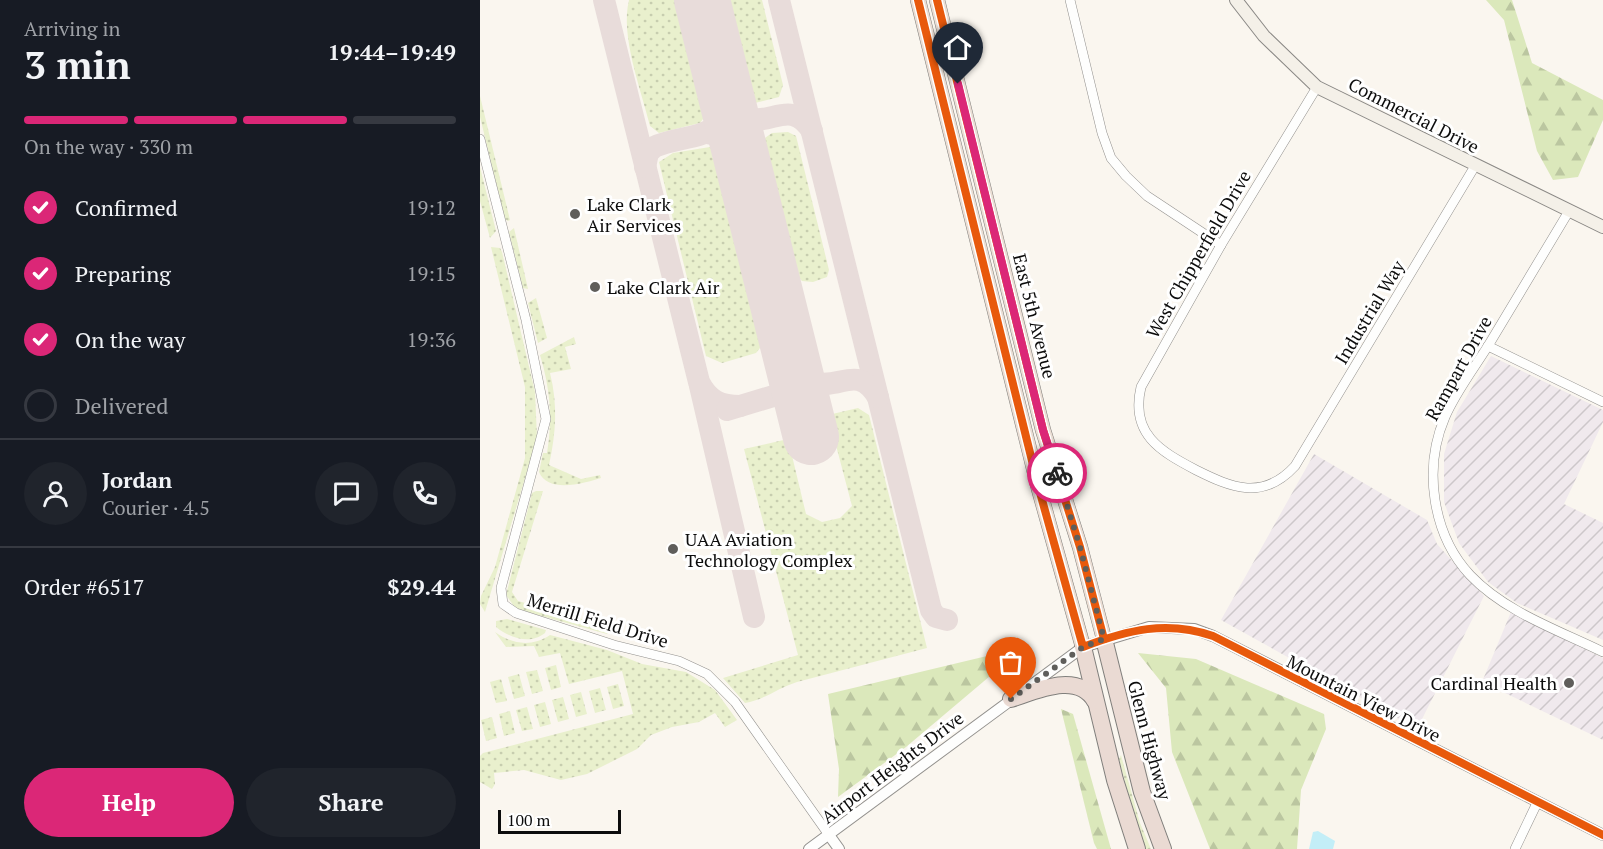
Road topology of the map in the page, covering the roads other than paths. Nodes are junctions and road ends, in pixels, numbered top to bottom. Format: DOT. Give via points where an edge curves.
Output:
graph roads {
  1 [pos="918,0"];
  2 [pos="937,0"];
  3 [pos="1070,0"];
  4 [pos="1236,0"];
  5 [pos="1317,87"];
  6 [pos="480,139"];
  7 [pos="1475,166"];
  8 [pos="1569,211"];
  9 [pos="1603,227"];
  10 [pos="1221,245"];
  11 [pos="1488,346"];
  12 [pos="1603,402"];
  13 [pos="1154,444"];
  14 [pos="1104,639"];
  15 [pos="1083,647"];
  16 [pos="1603,652"];
  17 [pos="1011,699"];
  18 [pos="1097,706"];
  19 [pos="1537,803"];
  20 [pos="829,835"];
  21 [pos="1603,835"];
  22 [pos="809,849"];
  23 [pos="839,849"];
  24 [pos="1137,849"];
  25 [pos="1163,849"];
  26 [pos="1515,849"];
  1 -- 15 [label="highway, East 5th Avenue" via="1039,489"];
  2 -- 14 [label="highway, East 5th Avenue" via="1043,430"];
  3 -- 10 [label="street" via="1111,158 1147,196"];
  4 -- 5 [label="main road, Commercial Drive" via="1264,36"];
  5 -- 7 [label="main road, Commercial Drive"];
  5 -- 10 [label="street, West Chipperfield Drive"];
  6 -- 20 [label="street, Merrill Field Drive" via="533,350 546,419 501,588 503,604 516,614 679,661 707,674 735,702"];
  7 -- 8 [label="main road, Commercial Drive"];
  7 -- 13 [label="street, Industrial Way" via="1328,414 1288,474 1262,487 1234,487 1164,453"];
  8 -- 9 [label="main road, Commercial Drive"];
  8 -- 11 [label="street, Rampart Drive"];
  10 -- 13 [label="street, West Chipperfield Drive" via="1141,387 1140,418"];
  11 -- 12 [label="street"];
  11 -- 16 [label="street, Rampart Drive" via="1445,417 1439,437 1433,485 1444,536 1470,575 1494,595"];
  14 -- 15 [label="street, Mountain View Drive"];
  14 -- 19 [label="street, Mountain View Drive" via="1169,626 1213,636"];
  14 -- 25 [label="highway, Glenn Highway" via="1142,792"];
  15 -- 17 [label="street, Airport Heights Drive"];
  15 -- 18 [label="highway"];
  17 -- 18 [label="highway" via="1066,685 1084,689"];
  17 -- 20 [label="street, Airport Heights Drive"];
  18 -- 24 [label="highway" via="1122,808"];
  19 -- 21 [label="street, Mountain View Drive"];
  19 -- 26 [label="street"];
  20 -- 22 [label="street, Airport Heights Drive"];
  20 -- 23 [label="street"];
}
